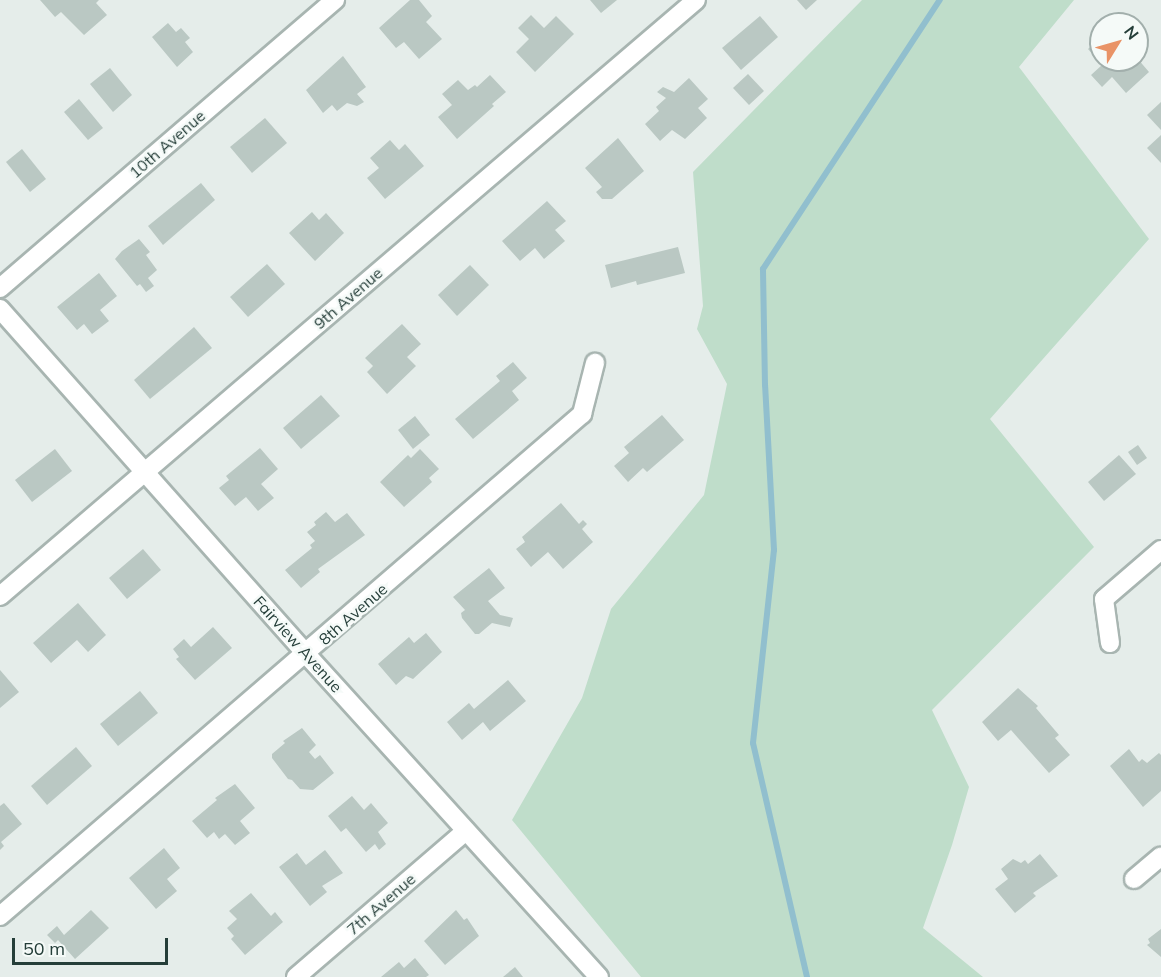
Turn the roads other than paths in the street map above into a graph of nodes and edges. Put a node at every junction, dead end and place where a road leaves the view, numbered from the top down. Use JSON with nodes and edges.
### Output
{"nodes":[{"id":1,"x":335,"y":0,"type":"edge"},
{"id":2,"x":696,"y":0,"type":"edge"},
{"id":3,"x":0,"y":288,"type":"edge"},
{"id":4,"x":0,"y":309,"type":"edge"},
{"id":5,"x":595,"y":363,"type":"dead end"},
{"id":6,"x":145,"y":472,"type":"junction"},
{"id":7,"x":1161,"y":550,"type":"edge"},
{"id":8,"x":0,"y":596,"type":"edge"},
{"id":9,"x":1110,"y":643,"type":"dead end"},
{"id":10,"x":306,"y":654,"type":"junction"},
{"id":11,"x":466,"y":831,"type":"junction"},
{"id":12,"x":1161,"y":856,"type":"edge"},
{"id":13,"x":1134,"y":879,"type":"dead end"},
{"id":14,"x":0,"y":916,"type":"edge"},
{"id":15,"x":296,"y":977,"type":"edge"},
{"id":16,"x":599,"y":977,"type":"edge"}],
"edges":[{"from":1,"to":3,"type":"street","name":"10th Avenue"},
{"from":2,"to":6,"type":"street","name":"9th Avenue"},
{"from":4,"to":6,"type":"street","name":"Fairview Avenue"},
{"from":5,"to":10,"type":"street","name":"8th Avenue"},
{"from":6,"to":8,"type":"street","name":"9th Avenue"},
{"from":6,"to":10,"type":"street","name":"Fairview Avenue"},
{"from":7,"to":9,"type":"street"},
{"from":10,"to":11,"type":"street","name":"Fairview Avenue"},
{"from":10,"to":14,"type":"street","name":"8th Avenue"},
{"from":11,"to":15,"type":"street","name":"7th Avenue"},
{"from":11,"to":16,"type":"street","name":"Fairview Avenue"},
{"from":12,"to":13,"type":"street"}]}
